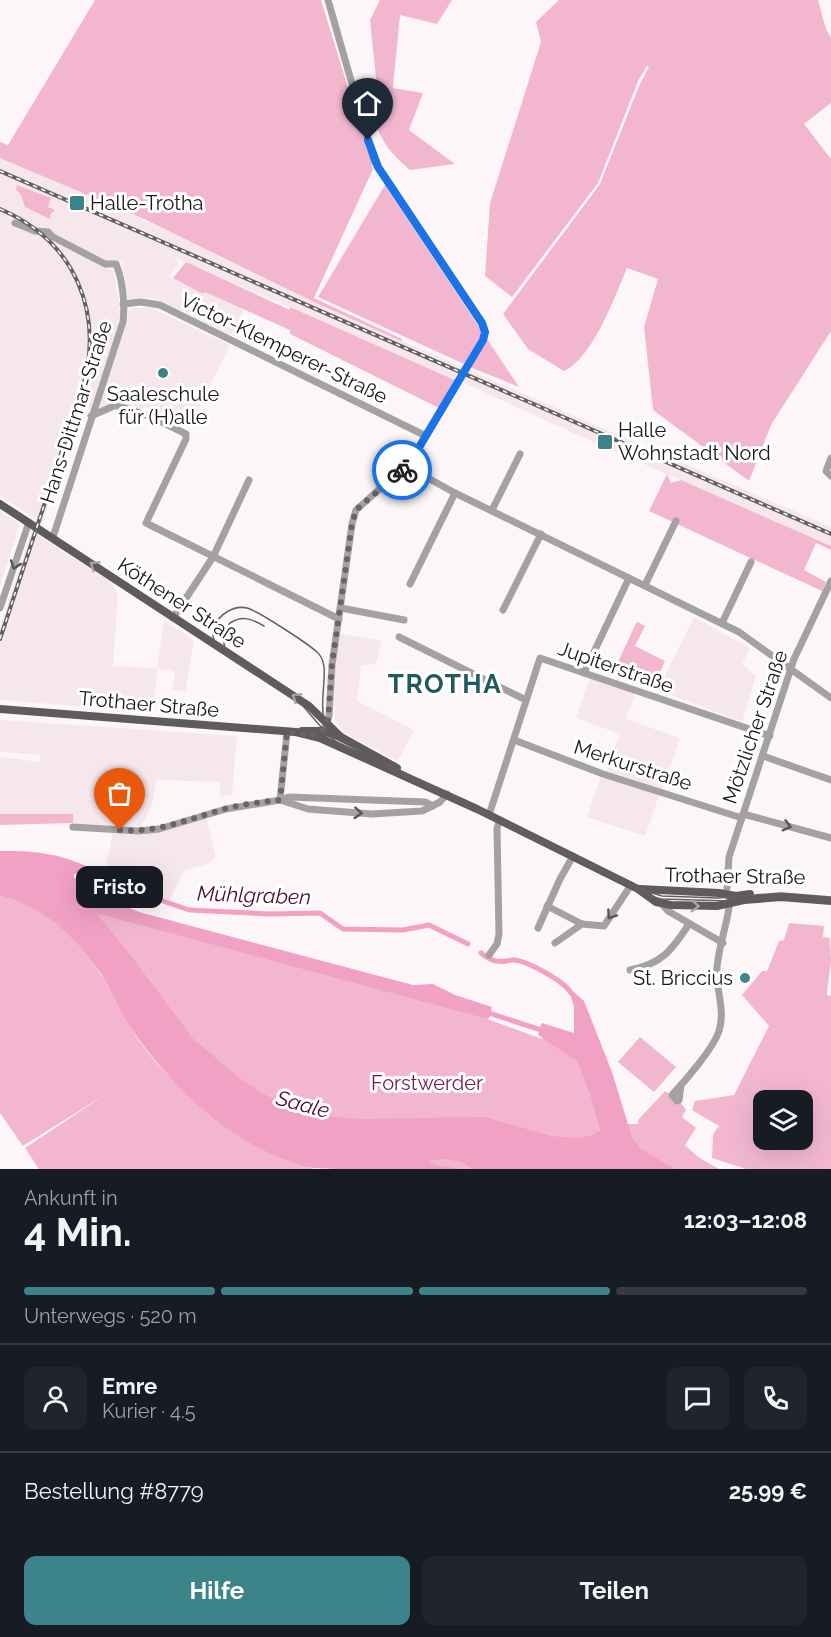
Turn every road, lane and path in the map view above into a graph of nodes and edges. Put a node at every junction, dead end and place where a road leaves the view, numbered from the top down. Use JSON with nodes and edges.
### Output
{"nodes":[{"id":1,"x":328,"y":0,"type":"edge"},
{"id":2,"x":15,"y":223,"type":"dead end"},
{"id":3,"x":123,"y":304,"type":"junction"},
{"id":4,"x":91,"y":416,"type":"junction"},
{"id":5,"x":426,"y":436,"type":"junction"},
{"id":6,"x":520,"y":454,"type":"dead end"},
{"id":7,"x":831,"y":458,"type":"edge"},
{"id":8,"x":406,"y":466,"type":"junction"},
{"id":9,"x":831,"y":476,"type":"edge"},
{"id":10,"x":249,"y":480,"type":"dead end"},
{"id":11,"x":455,"y":493,"type":"junction"},
{"id":12,"x":0,"y":504,"type":"edge"},
{"id":13,"x":492,"y":510,"type":"junction"},
{"id":14,"x":676,"y":521,"type":"dead end"},
{"id":15,"x":29,"y":522,"type":"junction"},
{"id":16,"x":541,"y":534,"type":"junction"},
{"id":17,"x":52,"y":537,"type":"junction"},
{"id":18,"x":213,"y":557,"type":"junction"},
{"id":19,"x":751,"y":562,"type":"dead end"},
{"id":20,"x":629,"y":578,"type":"junction"},
{"id":21,"x":831,"y":581,"type":"edge"},
{"id":22,"x":410,"y":584,"type":"dead end"},
{"id":23,"x":645,"y":585,"type":"junction"},
{"id":24,"x":0,"y":608,"type":"edge"},
{"id":25,"x":341,"y":608,"type":"junction"},
{"id":26,"x":503,"y":610,"type":"dead end"},
{"id":27,"x":173,"y":618,"type":"junction"},
{"id":28,"x":339,"y":619,"type":"junction"},
{"id":29,"x":404,"y":620,"type":"dead end"},
{"id":30,"x":722,"y":623,"type":"junction"},
{"id":31,"x":399,"y":637,"type":"dead end"},
{"id":32,"x":791,"y":669,"type":"junction"},
{"id":33,"x":584,"y":673,"type":"junction"},
{"id":34,"x":330,"y":698,"type":"junction"},
{"id":35,"x":831,"y":698,"type":"edge"},
{"id":36,"x":526,"y":700,"type":"junction"},
{"id":37,"x":0,"y":709,"type":"edge"},
{"id":38,"x":315,"y":712,"type":"junction"},
{"id":39,"x":324,"y":727,"type":"junction"},
{"id":40,"x":292,"y":732,"type":"junction"},
{"id":41,"x":310,"y":736,"type":"junction"},
{"id":42,"x":770,"y":736,"type":"junction"},
{"id":43,"x":341,"y":737,"type":"joint"},
{"id":44,"x":514,"y":740,"type":"junction"},
{"id":45,"x":764,"y":756,"type":"junction"},
{"id":46,"x":401,"y":773,"type":"junction"},
{"id":47,"x":831,"y":780,"type":"edge"},
{"id":48,"x":447,"y":794,"type":"junction"},
{"id":49,"x":339,"y":798,"type":"junction"},
{"id":50,"x":280,"y":800,"type":"junction"},
{"id":51,"x":296,"y":801,"type":"junction"},
{"id":52,"x":383,"y":801,"type":"junction"},
{"id":53,"x":433,"y":806,"type":"junction"},
{"id":54,"x":337,"y":812,"type":"junction"},
{"id":55,"x":383,"y":813,"type":"junction"},
{"id":56,"x":489,"y":815,"type":"junction"},
{"id":57,"x":743,"y":816,"type":"junction"},
{"id":58,"x":500,"y":820,"type":"junction"},
{"id":59,"x":73,"y":827,"type":"dead end"},
{"id":60,"x":831,"y":838,"type":"edge"},
{"id":61,"x":573,"y":856,"type":"junction"},
{"id":62,"x":634,"y":887,"type":"junction"},
{"id":63,"x":728,"y":891,"type":"junction"},
{"id":64,"x":831,"y":896,"type":"edge"},
{"id":65,"x":831,"y":901,"type":"edge"},
{"id":66,"x":661,"y":903,"type":"junction"},
{"id":67,"x":729,"y":904,"type":"junction"},
{"id":68,"x":548,"y":906,"type":"junction"},
{"id":69,"x":582,"y":924,"type":"junction"},
{"id":70,"x":689,"y":924,"type":"junction"},
{"id":71,"x":538,"y":928,"type":"dead end"},
{"id":72,"x":555,"y":943,"type":"dead end"},
{"id":73,"x":723,"y":943,"type":"junction"},
{"id":74,"x":489,"y":955,"type":"dead end"},
{"id":75,"x":630,"y":969,"type":"dead end"},
{"id":76,"x":681,"y":1085,"type":"dead end"}],
"edges":[{"from":1,"to":5,"type":"street"},
{"from":2,"to":3,"type":"street","name":"Hans-Dittmar-Straße"},
{"from":3,"to":4,"type":"street","name":"Hans-Dittmar-Straße"},
{"from":3,"to":5,"type":"street","name":"Victor-Klemperer-Straße"},
{"from":4,"to":17,"type":"street","name":"Hans-Dittmar-Straße"},
{"from":4,"to":18,"type":"street"},
{"from":5,"to":8,"type":"street"},
{"from":6,"to":13,"type":"street"},
{"from":7,"to":9,"type":"street"},
{"from":8,"to":11,"type":"street"},
{"from":8,"to":25,"type":"street"},
{"from":10,"to":18,"type":"street"},
{"from":11,"to":13,"type":"street"},
{"from":11,"to":22,"type":"street"},
{"from":12,"to":15,"type":"main road","name":"Köthener Straße"},
{"from":13,"to":16,"type":"street"},
{"from":14,"to":23,"type":"street"},
{"from":15,"to":17,"type":"main road","name":"Köthener Straße"},
{"from":15,"to":24,"type":"street","one_way":true},
{"from":16,"to":20,"type":"street"},
{"from":16,"to":26,"type":"street"},
{"from":27,"to":17,"type":"main road","name":"Köthener Straße","one_way":true},
{"from":18,"to":27,"type":"street"},
{"from":18,"to":28,"type":"street"},
{"from":19,"to":30,"type":"street"},
{"from":20,"to":23,"type":"street"},
{"from":20,"to":33,"type":"street"},
{"from":21,"to":32,"type":"street","name":"Mötzlicher Straße"},
{"from":23,"to":30,"type":"street"},
{"from":25,"to":28,"type":"street"},
{"from":25,"to":29,"type":"street"},
{"from":38,"to":27,"type":"main road","name":"Köthener Straße","one_way":true},
{"from":28,"to":34,"type":"street"},
{"from":30,"to":32,"type":"street"},
{"from":31,"to":36,"type":"street"},
{"from":32,"to":35,"type":"street"},
{"from":32,"to":42,"type":"street","name":"Mötzlicher Straße"},
{"from":33,"to":36,"type":"street","name":"Jupiterstraße"},
{"from":33,"to":42,"type":"street","name":"Jupiterstraße"},
{"from":34,"to":38,"type":"street"},
{"from":34,"to":39,"type":"street"},
{"from":36,"to":44,"type":"street","name":"Jupiterstraße"},
{"from":37,"to":40,"type":"main road","name":"Trothaer Straße"},
{"from":38,"to":39,"type":"main road","name":"Köthener Straße"},
{"from":39,"to":40,"type":"main road","name":"Trothaer Straße"},
{"from":39,"to":41,"type":"street"},
{"from":39,"to":43,"type":"main road","name":"Köthener Straße"},
{"from":40,"to":41,"type":"main road","name":"Trothaer Straße"},
{"from":40,"to":50,"type":"street"},
{"from":41,"to":46,"type":"main road","name":"Trothaer Straße"},
{"from":42,"to":45,"type":"street","name":"Mötzlicher Straße"},
{"from":43,"to":46,"type":"main road","name":"Trothaer Straße"},
{"from":44,"to":56,"type":"street","name":"Jupiterstraße"},
{"from":44,"to":57,"type":"street","name":"Merkurstraße"},
{"from":45,"to":47,"type":"street"},
{"from":45,"to":57,"type":"street","name":"Mötzlicher Straße"},
{"from":46,"to":48,"type":"main road","name":"Trothaer Straße"},
{"from":48,"to":53,"type":"street"},
{"from":48,"to":56,"type":"main road","name":"Trothaer Straße"},
{"from":49,"to":51,"type":"street"},
{"from":49,"to":52,"type":"street"},
{"from":49,"to":54,"type":"street"},
{"from":50,"to":51,"type":"street"},
{"from":50,"to":59,"type":"street"},
{"from":51,"to":54,"type":"street"},
{"from":52,"to":53,"type":"street"},
{"from":52,"to":55,"type":"street"},
{"from":53,"to":55,"type":"street"},
{"from":54,"to":55,"type":"street","one_way":true},
{"from":56,"to":58,"type":"main road","name":"Trothaer Straße"},
{"from":57,"to":60,"type":"street","name":"Merkurstraße","one_way":true},
{"from":57,"to":63,"type":"street","name":"Mötzlicher Straße"},
{"from":58,"to":61,"type":"main road","name":"Trothaer Straße"},
{"from":58,"to":74,"type":"street"},
{"from":61,"to":62,"type":"main road","name":"Trothaer Straße"},
{"from":61,"to":68,"type":"street"},
{"from":62,"to":63,"type":"main road","name":"Trothaer Straße"},
{"from":62,"to":66,"type":"main road","name":"Trothaer Straße"},
{"from":62,"to":69,"type":"street","one_way":true},
{"from":63,"to":64,"type":"main road","name":"Trothaer Straße"},
{"from":63,"to":67,"type":"street","name":"Mötzlicher Straße"},
{"from":65,"to":67,"type":"main road","name":"Trothaer Straße"},
{"from":66,"to":67,"type":"main road","name":"Trothaer Straße","one_way":true},
{"from":66,"to":70,"type":"street","name":"Trothaer Straße"},
{"from":67,"to":73,"type":"street","name":"Mötzlicher Straße"},
{"from":68,"to":69,"type":"street"},
{"from":68,"to":71,"type":"street"},
{"from":69,"to":72,"type":"street"},
{"from":70,"to":73,"type":"street","name":"Trothaer Straße"},
{"from":70,"to":75,"type":"street"},
{"from":73,"to":76,"type":"street","name":"Mötzlicher Straße"}]}
